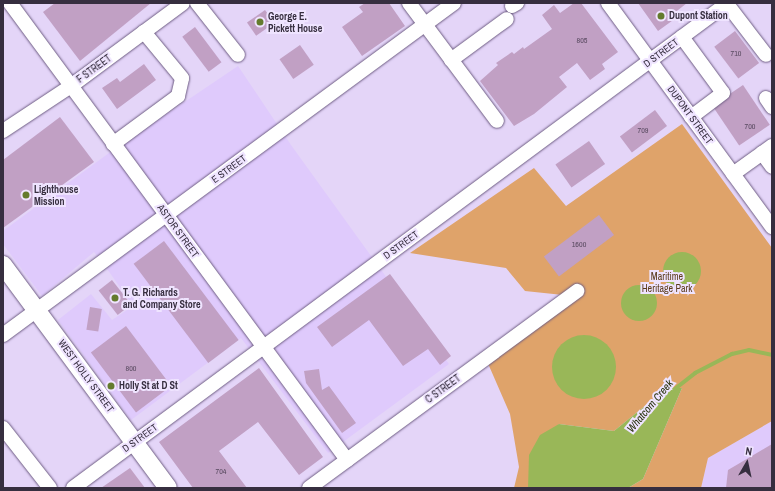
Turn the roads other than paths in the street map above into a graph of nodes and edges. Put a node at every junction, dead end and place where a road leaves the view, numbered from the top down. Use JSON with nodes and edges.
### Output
{"nodes":[{"id":1,"x":10,"y":3,"type":"edge"},
{"id":2,"x":183,"y":3,"type":"edge"},
{"id":3,"x":197,"y":3,"type":"edge"},
{"id":4,"x":409,"y":3,"type":"edge"},
{"id":5,"x":454,"y":3,"type":"edge"},
{"id":6,"x":608,"y":3,"type":"edge"},
{"id":7,"x":728,"y":3,"type":"edge"},
{"id":8,"x":512,"y":9,"type":"edge"},
{"id":9,"x":425,"y":24,"type":"junction"},
{"id":10,"x":144,"y":32,"type":"junction"},
{"id":11,"x":682,"y":37,"type":"junction"},
{"id":12,"x":238,"y":55,"type":"dead end"},
{"id":13,"x":766,"y":55,"type":"dead end"},
{"id":14,"x":452,"y":60,"type":"junction"},
{"id":15,"x":650,"y":61,"type":"junction"},
{"id":16,"x":71,"y":86,"type":"junction"},
{"id":17,"x":691,"y":117,"type":"junction"},
{"id":18,"x":497,"y":121,"type":"dead end"},
{"id":19,"x":3,"y":131,"type":"edge"},
{"id":20,"x":113,"y":144,"type":"junction"},
{"id":21,"x":767,"y":150,"type":"edge"},
{"id":22,"x":772,"y":167,"type":"edge"},
{"id":23,"x":733,"y":174,"type":"junction"},
{"id":24,"x":166,"y":215,"type":"junction"},
{"id":25,"x":772,"y":227,"type":"edge"},
{"id":26,"x":3,"y":265,"type":"edge"},
{"id":27,"x":576,"y":291,"type":"dead end"},
{"id":28,"x":36,"y":310,"type":"junction"},
{"id":29,"x":3,"y":335,"type":"edge"},
{"id":30,"x":263,"y":347,"type":"junction"},
{"id":31,"x":3,"y":428,"type":"edge"},
{"id":32,"x":134,"y":442,"type":"junction"},
{"id":33,"x":347,"y":460,"type":"junction"},
{"id":34,"x":50,"y":488,"type":"edge"},
{"id":35,"x":73,"y":488,"type":"edge"},
{"id":36,"x":168,"y":488,"type":"edge"},
{"id":37,"x":309,"y":488,"type":"edge"}],
"edges":[{"from":1,"to":16,"type":"street","name":"ASTOR STREET"},
{"from":2,"to":10,"type":"street","name":"F STREET"},
{"from":3,"to":12,"type":"street"},
{"from":4,"to":9,"type":"street"},
{"from":5,"to":9,"type":"street","name":"E STREET"},
{"from":6,"to":15,"type":"street","name":"DUPONT STREET"},
{"from":7,"to":11,"type":"street","name":"D STREET"},
{"from":7,"to":13,"type":"street"},
{"from":8,"to":14,"type":"street"},
{"from":9,"to":14,"type":"street"},
{"from":9,"to":24,"type":"street","name":"E STREET"},
{"from":10,"to":16,"type":"street","name":"F STREET"},
{"from":10,"to":20,"type":"street"},
{"from":11,"to":15,"type":"street","name":"D STREET"},
{"from":11,"to":17,"type":"street"},
{"from":14,"to":18,"type":"street"},
{"from":15,"to":17,"type":"street","name":"DUPONT STREET"},
{"from":15,"to":30,"type":"street","name":"D STREET"},
{"from":16,"to":19,"type":"street","name":"F STREET"},
{"from":16,"to":20,"type":"street","name":"ASTOR STREET"},
{"from":17,"to":23,"type":"street","name":"DUPONT STREET"},
{"from":20,"to":24,"type":"street","name":"ASTOR STREET"},
{"from":21,"to":22,"type":"street"},
{"from":21,"to":23,"type":"street"},
{"from":23,"to":25,"type":"street","name":"DUPONT STREET"},
{"from":24,"to":28,"type":"street","name":"E STREET"},
{"from":24,"to":30,"type":"street","name":"ASTOR STREET"},
{"from":26,"to":28,"type":"main road","name":"WEST HOLLY STREET"},
{"from":27,"to":33,"type":"street","name":"C STREET"},
{"from":28,"to":29,"type":"street","name":"E STREET"},
{"from":28,"to":32,"type":"main road","name":"WEST HOLLY STREET"},
{"from":30,"to":32,"type":"street","name":"D STREET"},
{"from":30,"to":33,"type":"street","name":"ASTOR STREET"},
{"from":31,"to":34,"type":"street"},
{"from":32,"to":35,"type":"street","name":"D STREET"},
{"from":32,"to":36,"type":"main road","name":"WEST HOLLY STREET"},
{"from":33,"to":37,"type":"street","name":"C STREET"}]}
